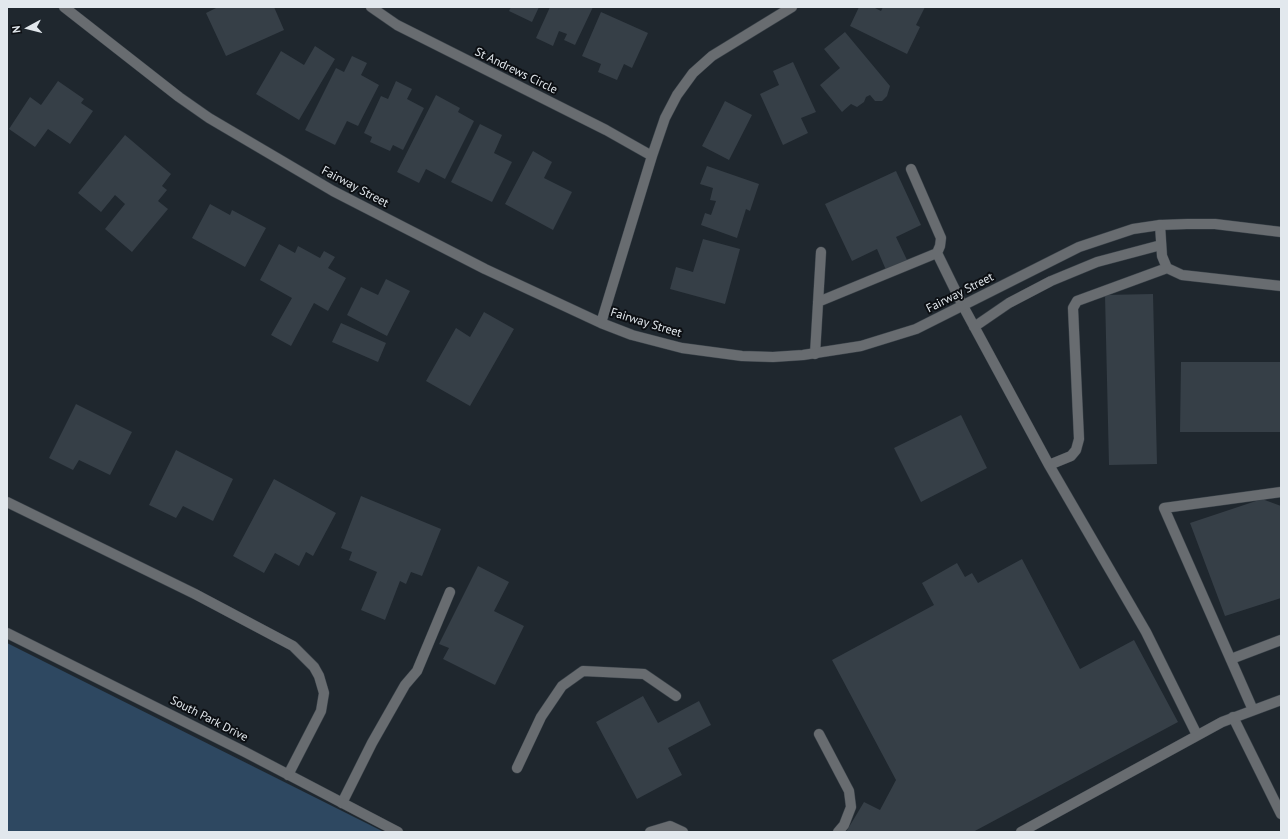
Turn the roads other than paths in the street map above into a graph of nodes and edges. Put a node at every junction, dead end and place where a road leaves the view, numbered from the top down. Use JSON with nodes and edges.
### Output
{"nodes":[{"id":1,"x":64,"y":7,"type":"edge"},
{"id":2,"x":371,"y":7,"type":"edge"},
{"id":3,"x":792,"y":7,"type":"edge"},
{"id":4,"x":652,"y":156,"type":"junction"},
{"id":5,"x":911,"y":169,"type":"dead end"},
{"id":6,"x":1160,"y":225,"type":"junction"},
{"id":7,"x":1281,"y":232,"type":"edge"},
{"id":8,"x":1161,"y":245,"type":"junction"},
{"id":9,"x":822,"y":252,"type":"dead end"},
{"id":10,"x":937,"y":253,"type":"junction"},
{"id":11,"x":1167,"y":268,"type":"junction"},
{"id":12,"x":1281,"y":286,"type":"edge"},
{"id":13,"x":818,"y":302,"type":"junction"},
{"id":14,"x":963,"y":306,"type":"junction"},
{"id":15,"x":601,"y":323,"type":"junction"},
{"id":16,"x":974,"y":327,"type":"junction"},
{"id":17,"x":815,"y":354,"type":"junction"},
{"id":18,"x":1049,"y":465,"type":"junction"},
{"id":19,"x":1281,"y":492,"type":"edge"},
{"id":20,"x":7,"y":502,"type":"edge"},
{"id":21,"x":450,"y":592,"type":"dead end"},
{"id":22,"x":7,"y":633,"type":"edge"},
{"id":23,"x":1281,"y":640,"type":"edge"},
{"id":24,"x":1231,"y":659,"type":"junction"},
{"id":25,"x":676,"y":696,"type":"dead end"},
{"id":26,"x":1281,"y":700,"type":"edge"},
{"id":27,"x":1253,"y":710,"type":"junction"},
{"id":28,"x":1233,"y":717,"type":"junction"},
{"id":29,"x":820,"y":734,"type":"dead end"},
{"id":30,"x":1198,"y":735,"type":"junction"},
{"id":31,"x":517,"y":768,"type":"dead end"},
{"id":32,"x":288,"y":775,"type":"junction"},
{"id":33,"x":342,"y":803,"type":"junction"},
{"id":34,"x":1281,"y":814,"type":"edge"},
{"id":35,"x":398,"y":832,"type":"edge"},
{"id":36,"x":650,"y":832,"type":"edge"},
{"id":37,"x":683,"y":832,"type":"edge"},
{"id":38,"x":838,"y":832,"type":"edge"},
{"id":39,"x":1021,"y":832,"type":"edge"}],
"edges":[{"from":1,"to":15,"type":"street","name":"Fairway Street"},
{"from":2,"to":4,"type":"street","name":"St Andrews Circle"},
{"from":3,"to":4,"type":"street"},
{"from":4,"to":15,"type":"street"},
{"from":5,"to":10,"type":"street"},
{"from":6,"to":7,"type":"street","name":"Fairway Street"},
{"from":6,"to":8,"type":"street"},
{"from":6,"to":14,"type":"street","name":"Fairway Street"},
{"from":8,"to":11,"type":"street"},
{"from":8,"to":16,"type":"street"},
{"from":9,"to":13,"type":"street"},
{"from":10,"to":13,"type":"street"},
{"from":10,"to":14,"type":"street"},
{"from":11,"to":12,"type":"street"},
{"from":11,"to":18,"type":"street"},
{"from":13,"to":17,"type":"street"},
{"from":14,"to":16,"type":"street"},
{"from":14,"to":17,"type":"street","name":"Fairway Street"},
{"from":15,"to":17,"type":"street","name":"Fairway Street"},
{"from":16,"to":18,"type":"street"},
{"from":18,"to":30,"type":"street"},
{"from":19,"to":24,"type":"street"},
{"from":20,"to":32,"type":"street"},
{"from":21,"to":33,"type":"street"},
{"from":22,"to":32,"type":"street","name":"South Park Drive"},
{"from":23,"to":24,"type":"street"},
{"from":24,"to":27,"type":"street"},
{"from":25,"to":31,"type":"street"},
{"from":26,"to":27,"type":"street"},
{"from":27,"to":28,"type":"street"},
{"from":28,"to":30,"type":"street"},
{"from":28,"to":34,"type":"street"},
{"from":29,"to":38,"type":"street"},
{"from":30,"to":39,"type":"street"},
{"from":32,"to":33,"type":"street","name":"South Park Drive"},
{"from":33,"to":35,"type":"street","name":"South Park Drive"},
{"from":36,"to":37,"type":"street"}]}
